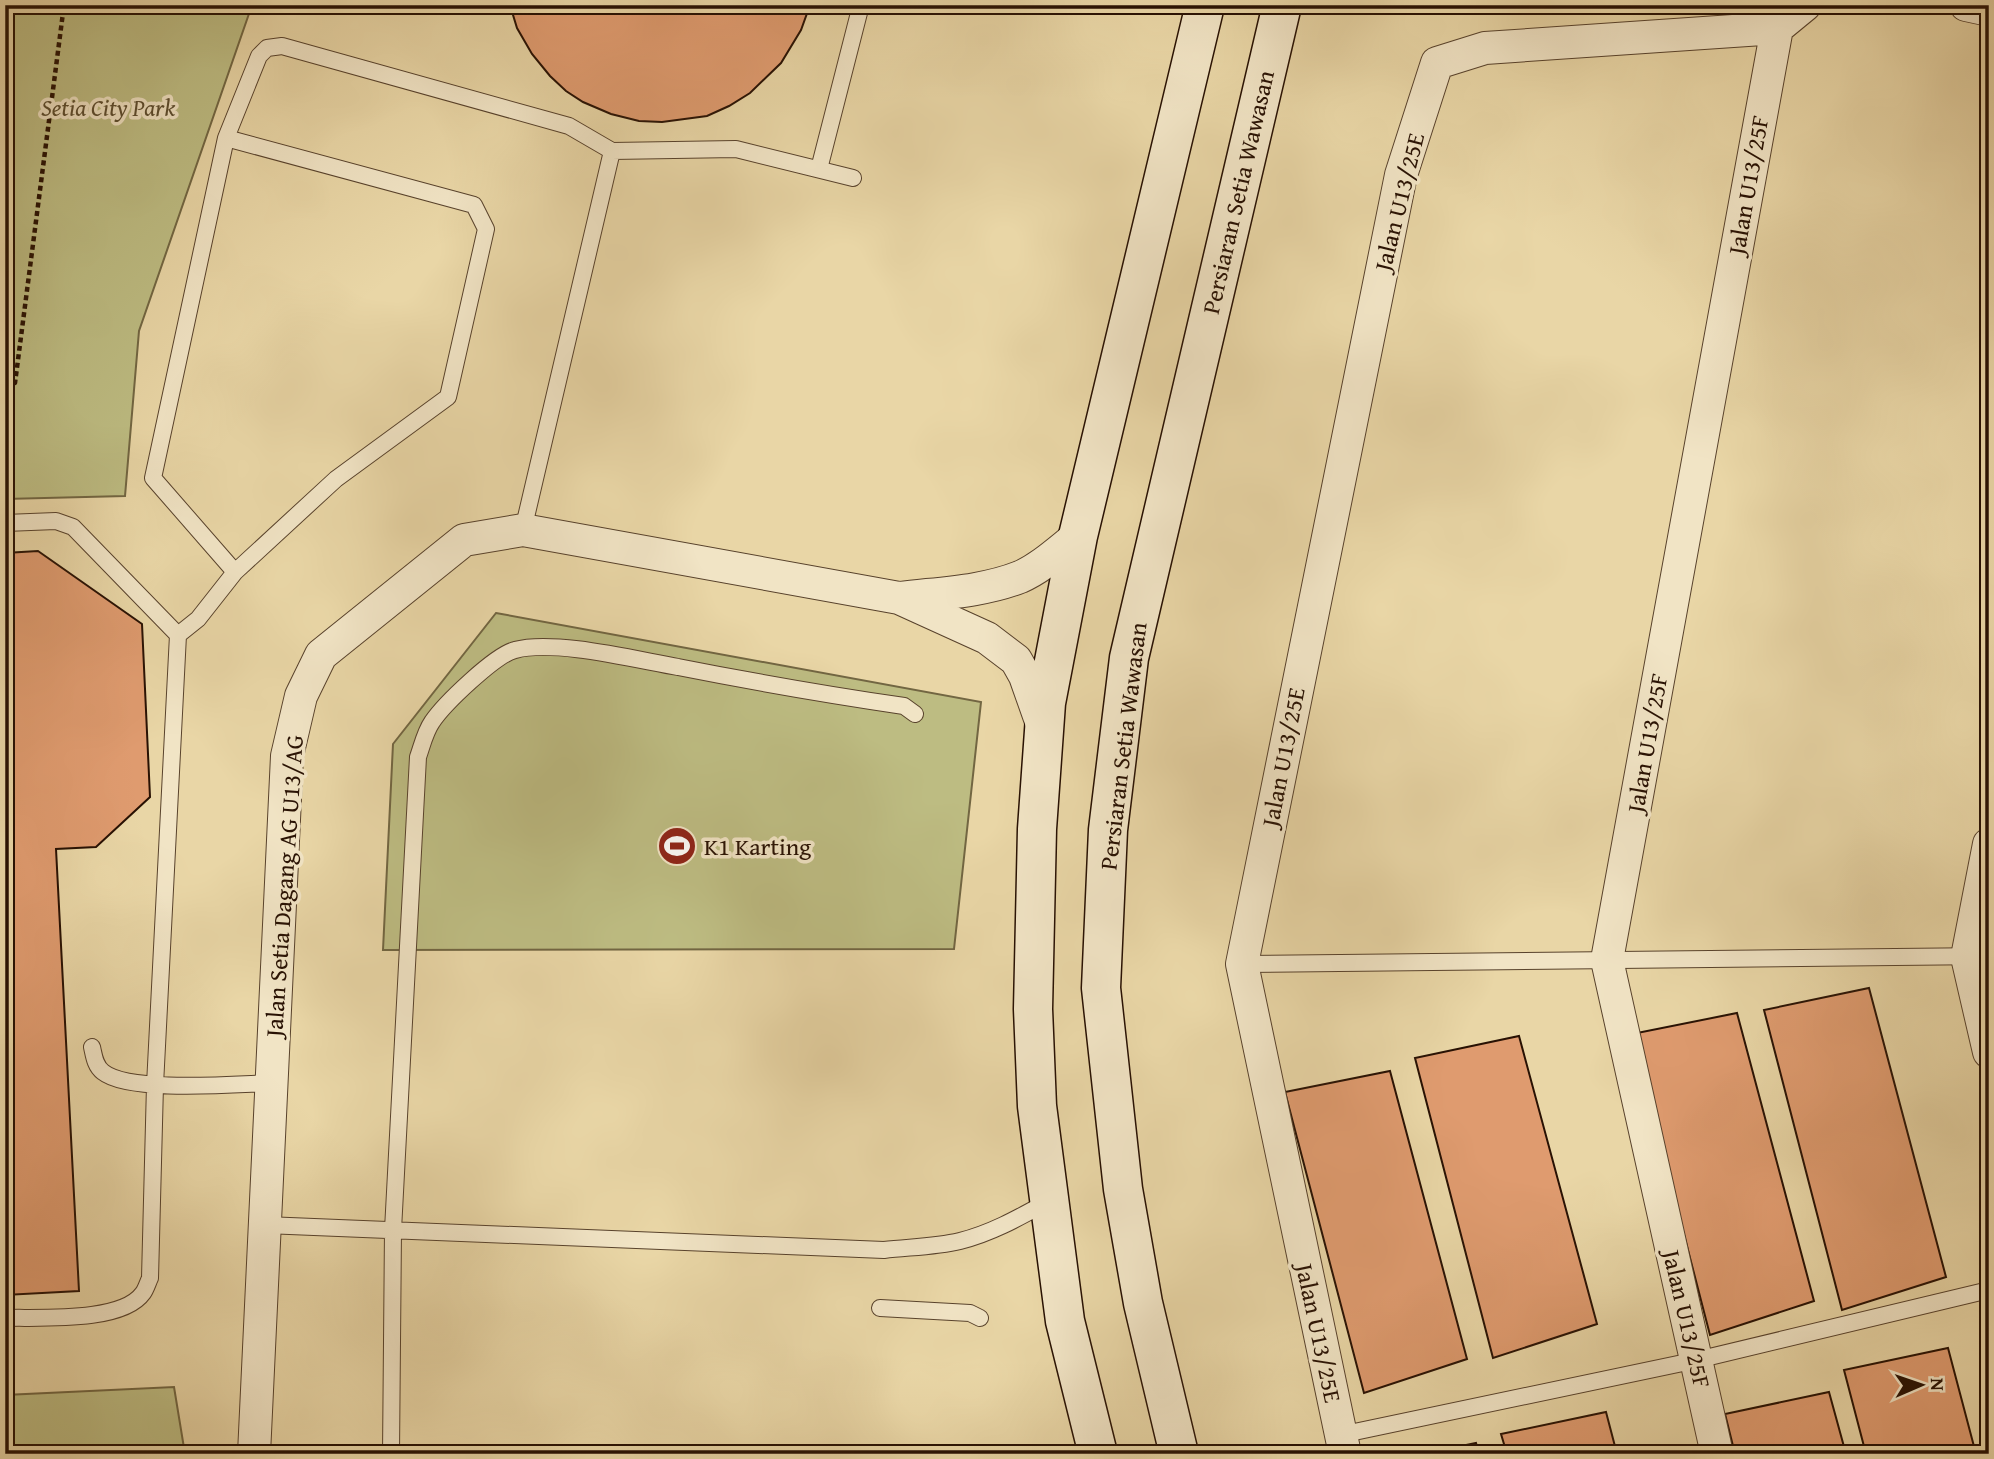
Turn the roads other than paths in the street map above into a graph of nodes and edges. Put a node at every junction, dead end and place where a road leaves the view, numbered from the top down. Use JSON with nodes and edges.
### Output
{"nodes":[{"id":1,"x":861,"y":5,"type":"edge"},
{"id":2,"x":1205,"y":5,"type":"edge"},
{"id":3,"x":1282,"y":5,"type":"edge"},
{"id":4,"x":1805,"y":5,"type":"edge"},
{"id":5,"x":1966,"y":5,"type":"edge"},
{"id":6,"x":1989,"y":10,"type":"edge"},
{"id":7,"x":1777,"y":28,"type":"junction"},
{"id":8,"x":226,"y":138,"type":"junction"},
{"id":9,"x":612,"y":150,"type":"junction"},
{"id":10,"x":819,"y":169,"type":"junction"},
{"id":11,"x":853,"y":178,"type":"dead end"},
{"id":12,"x":5,"y":523,"type":"edge"},
{"id":13,"x":523,"y":530,"type":"junction"},
{"id":14,"x":1078,"y":536,"type":"junction"},
{"id":15,"x":235,"y":572,"type":"junction"},
{"id":16,"x":899,"y":598,"type":"junction"},
{"id":17,"x":178,"y":635,"type":"junction"},
{"id":18,"x":915,"y":714,"type":"dead end"},
{"id":19,"x":1044,"y":732,"type":"junction"},
{"id":20,"x":1989,"y":844,"type":"edge"},
{"id":21,"x":1978,"y":956,"type":"edge"},
{"id":22,"x":1607,"y":960,"type":"junction"},
{"id":23,"x":1242,"y":964,"type":"junction"},
{"id":24,"x":92,"y":1047,"type":"dead end"},
{"id":25,"x":1989,"y":1052,"type":"edge"},
{"id":26,"x":272,"y":1083,"type":"junction"},
{"id":27,"x":155,"y":1085,"type":"junction"},
{"id":28,"x":1049,"y":1201,"type":"junction"},
{"id":29,"x":265,"y":1225,"type":"junction"},
{"id":30,"x":393,"y":1230,"type":"junction"},
{"id":31,"x":1989,"y":1290,"type":"edge"},
{"id":32,"x":880,"y":1308,"type":"dead end"},
{"id":33,"x":5,"y":1318,"type":"edge"},
{"id":34,"x":980,"y":1318,"type":"dead end"},
{"id":35,"x":1697,"y":1360,"type":"junction"},
{"id":36,"x":1343,"y":1444,"type":"edge"},
{"id":37,"x":254,"y":1454,"type":"edge"},
{"id":38,"x":391,"y":1454,"type":"edge"},
{"id":39,"x":1098,"y":1454,"type":"edge"},
{"id":40,"x":1179,"y":1454,"type":"edge"},
{"id":41,"x":1717,"y":1454,"type":"edge"}],
"edges":[{"from":1,"to":10,"type":"lane"},
{"from":2,"to":14,"type":"street"},
{"from":3,"to":40,"type":"street","name":"Persiaran Setia Wawasan"},
{"from":4,"to":7,"type":"street"},
{"from":5,"to":6,"type":"street"},
{"from":7,"to":22,"type":"street","name":"Jalan U13/25F"},
{"from":7,"to":23,"type":"street","name":"Jalan U13/25E"},
{"from":8,"to":9,"type":"lane"},
{"from":8,"to":15,"type":"lane"},
{"from":8,"to":15,"type":"lane"},
{"from":9,"to":10,"type":"lane"},
{"from":9,"to":13,"type":"lane"},
{"from":10,"to":11,"type":"lane"},
{"from":12,"to":17,"type":"lane"},
{"from":13,"to":16,"type":"street","name":"Jalan Setia Dagang AG U13/AG"},
{"from":13,"to":26,"type":"street","name":"Jalan Setia Dagang AG U13/AG"},
{"from":14,"to":16,"type":"street","name":"Jalan Setia Dagang AG U13/AG"},
{"from":14,"to":19,"type":"street"},
{"from":15,"to":17,"type":"lane"},
{"from":16,"to":19,"type":"street","name":"Jalan Setia Dagang AG U13/AG"},
{"from":17,"to":27,"type":"lane"},
{"from":18,"to":30,"type":"lane"},
{"from":19,"to":28,"type":"street"},
{"from":20,"to":21,"type":"street"},
{"from":21,"to":22,"type":"lane"},
{"from":21,"to":25,"type":"street"},
{"from":22,"to":23,"type":"lane"},
{"from":22,"to":35,"type":"street","name":"Jalan U13/25F"},
{"from":23,"to":36,"type":"street","name":"Jalan U13/25E"},
{"from":24,"to":27,"type":"lane"},
{"from":26,"to":27,"type":"lane"},
{"from":26,"to":29,"type":"street","name":"Jalan Setia Dagang AG U13/AG"},
{"from":27,"to":33,"type":"lane"},
{"from":28,"to":30,"type":"lane"},
{"from":28,"to":39,"type":"street"},
{"from":29,"to":30,"type":"lane"},
{"from":29,"to":37,"type":"street","name":"Jalan Setia Dagang AG U13/AG"},
{"from":30,"to":38,"type":"lane"},
{"from":31,"to":35,"type":"lane"},
{"from":32,"to":34,"type":"lane"},
{"from":35,"to":36,"type":"lane"},
{"from":35,"to":41,"type":"street","name":"Jalan U13/25F"}]}
